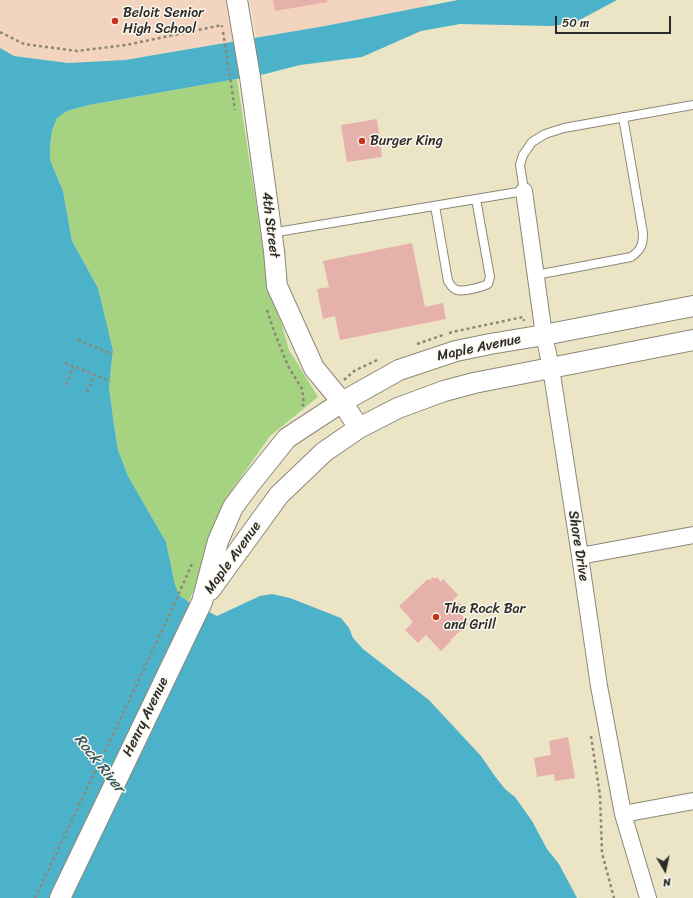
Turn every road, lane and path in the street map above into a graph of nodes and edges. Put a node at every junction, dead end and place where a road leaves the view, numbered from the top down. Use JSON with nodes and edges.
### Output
{"nodes":[{"id":1,"x":238,"y":0,"type":"edge"},
{"id":2,"x":222,"y":25,"type":"dead end"},
{"id":3,"x":0,"y":32,"type":"edge"},
{"id":4,"x":233,"y":35,"type":"junction"},
{"id":5,"x":230,"y":81,"type":"dead end"},
{"id":6,"x":693,"y":105,"type":"edge"},
{"id":7,"x":622,"y":117,"type":"junction"},
{"id":8,"x":524,"y":191,"type":"junction"},
{"id":9,"x":476,"y":199,"type":"junction"},
{"id":10,"x":435,"y":206,"type":"junction"},
{"id":11,"x":271,"y":233,"type":"junction"},
{"id":12,"x":536,"y":275,"type":"junction"},
{"id":13,"x":693,"y":306,"type":"edge"},
{"id":14,"x":536,"y":337,"type":"junction"},
{"id":15,"x":78,"y":340,"type":"dead end"},
{"id":16,"x":693,"y":340,"type":"edge"},
{"id":17,"x":413,"y":345,"type":"dead end"},
{"id":18,"x":112,"y":354,"type":"dead end"},
{"id":19,"x":381,"y":359,"type":"dead end"},
{"id":20,"x":65,"y":363,"type":"dead end"},
{"id":21,"x":73,"y":367,"type":"junction"},
{"id":22,"x":551,"y":368,"type":"junction"},
{"id":23,"x":94,"y":375,"type":"junction"},
{"id":24,"x":110,"y":381,"type":"dead end"},
{"id":25,"x":66,"y":386,"type":"dead end"},
{"id":26,"x":87,"y":392,"type":"dead end"},
{"id":27,"x":337,"y":396,"type":"junction"},
{"id":28,"x":359,"y":428,"type":"junction"},
{"id":29,"x":693,"y":535,"type":"edge"},
{"id":30,"x":580,"y":556,"type":"junction"},
{"id":31,"x":186,"y":579,"type":"dead end"},
{"id":32,"x":202,"y":602,"type":"junction"},
{"id":33,"x":591,"y":733,"type":"dead end"},
{"id":34,"x":693,"y":801,"type":"edge"},
{"id":35,"x":623,"y":814,"type":"junction"},
{"id":36,"x":35,"y":898,"type":"edge"},
{"id":37,"x":60,"y":898,"type":"edge"},
{"id":38,"x":614,"y":898,"type":"edge"},
{"id":39,"x":648,"y":898,"type":"edge"}],
"edges":[{"from":1,"to":4,"type":"street","name":"4th Street"},
{"from":2,"to":3,"type":"path"},
{"from":4,"to":5,"type":"path"},
{"from":4,"to":11,"type":"street","name":"4th Street"},
{"from":6,"to":7,"type":"lane"},
{"from":7,"to":8,"type":"lane"},
{"from":7,"to":12,"type":"lane"},
{"from":8,"to":9,"type":"lane"},
{"from":8,"to":12,"type":"street","name":"Shore Drive"},
{"from":9,"to":10,"type":"lane"},
{"from":9,"to":10,"type":"lane"},
{"from":10,"to":11,"type":"lane"},
{"from":11,"to":27,"type":"street","name":"4th Street"},
{"from":12,"to":14,"type":"street","name":"Shore Drive"},
{"from":13,"to":14,"type":"street","name":"Maple Avenue"},
{"from":14,"to":17,"type":"path"},
{"from":14,"to":22,"type":"street","name":"Shore Drive"},
{"from":14,"to":27,"type":"street","name":"Maple Avenue"},
{"from":15,"to":18,"type":"path"},
{"from":16,"to":22,"type":"street","name":"Maple Avenue"},
{"from":19,"to":27,"type":"path"},
{"from":20,"to":21,"type":"path"},
{"from":21,"to":23,"type":"path"},
{"from":21,"to":25,"type":"path"},
{"from":22,"to":28,"type":"street","name":"Maple Avenue"},
{"from":22,"to":30,"type":"street","name":"Shore Drive"},
{"from":23,"to":24,"type":"path"},
{"from":23,"to":26,"type":"path"},
{"from":27,"to":28,"type":"street","name":"4th Street"},
{"from":27,"to":32,"type":"street","name":"Maple Avenue"},
{"from":28,"to":32,"type":"street","name":"Maple Avenue"},
{"from":29,"to":30,"type":"street"},
{"from":30,"to":35,"type":"street","name":"Shore Drive"},
{"from":31,"to":36,"type":"path"},
{"from":32,"to":37,"type":"street","name":"Henry Avenue"},
{"from":33,"to":38,"type":"path"},
{"from":34,"to":35,"type":"street"},
{"from":35,"to":39,"type":"street","name":"Shore Drive"}]}
